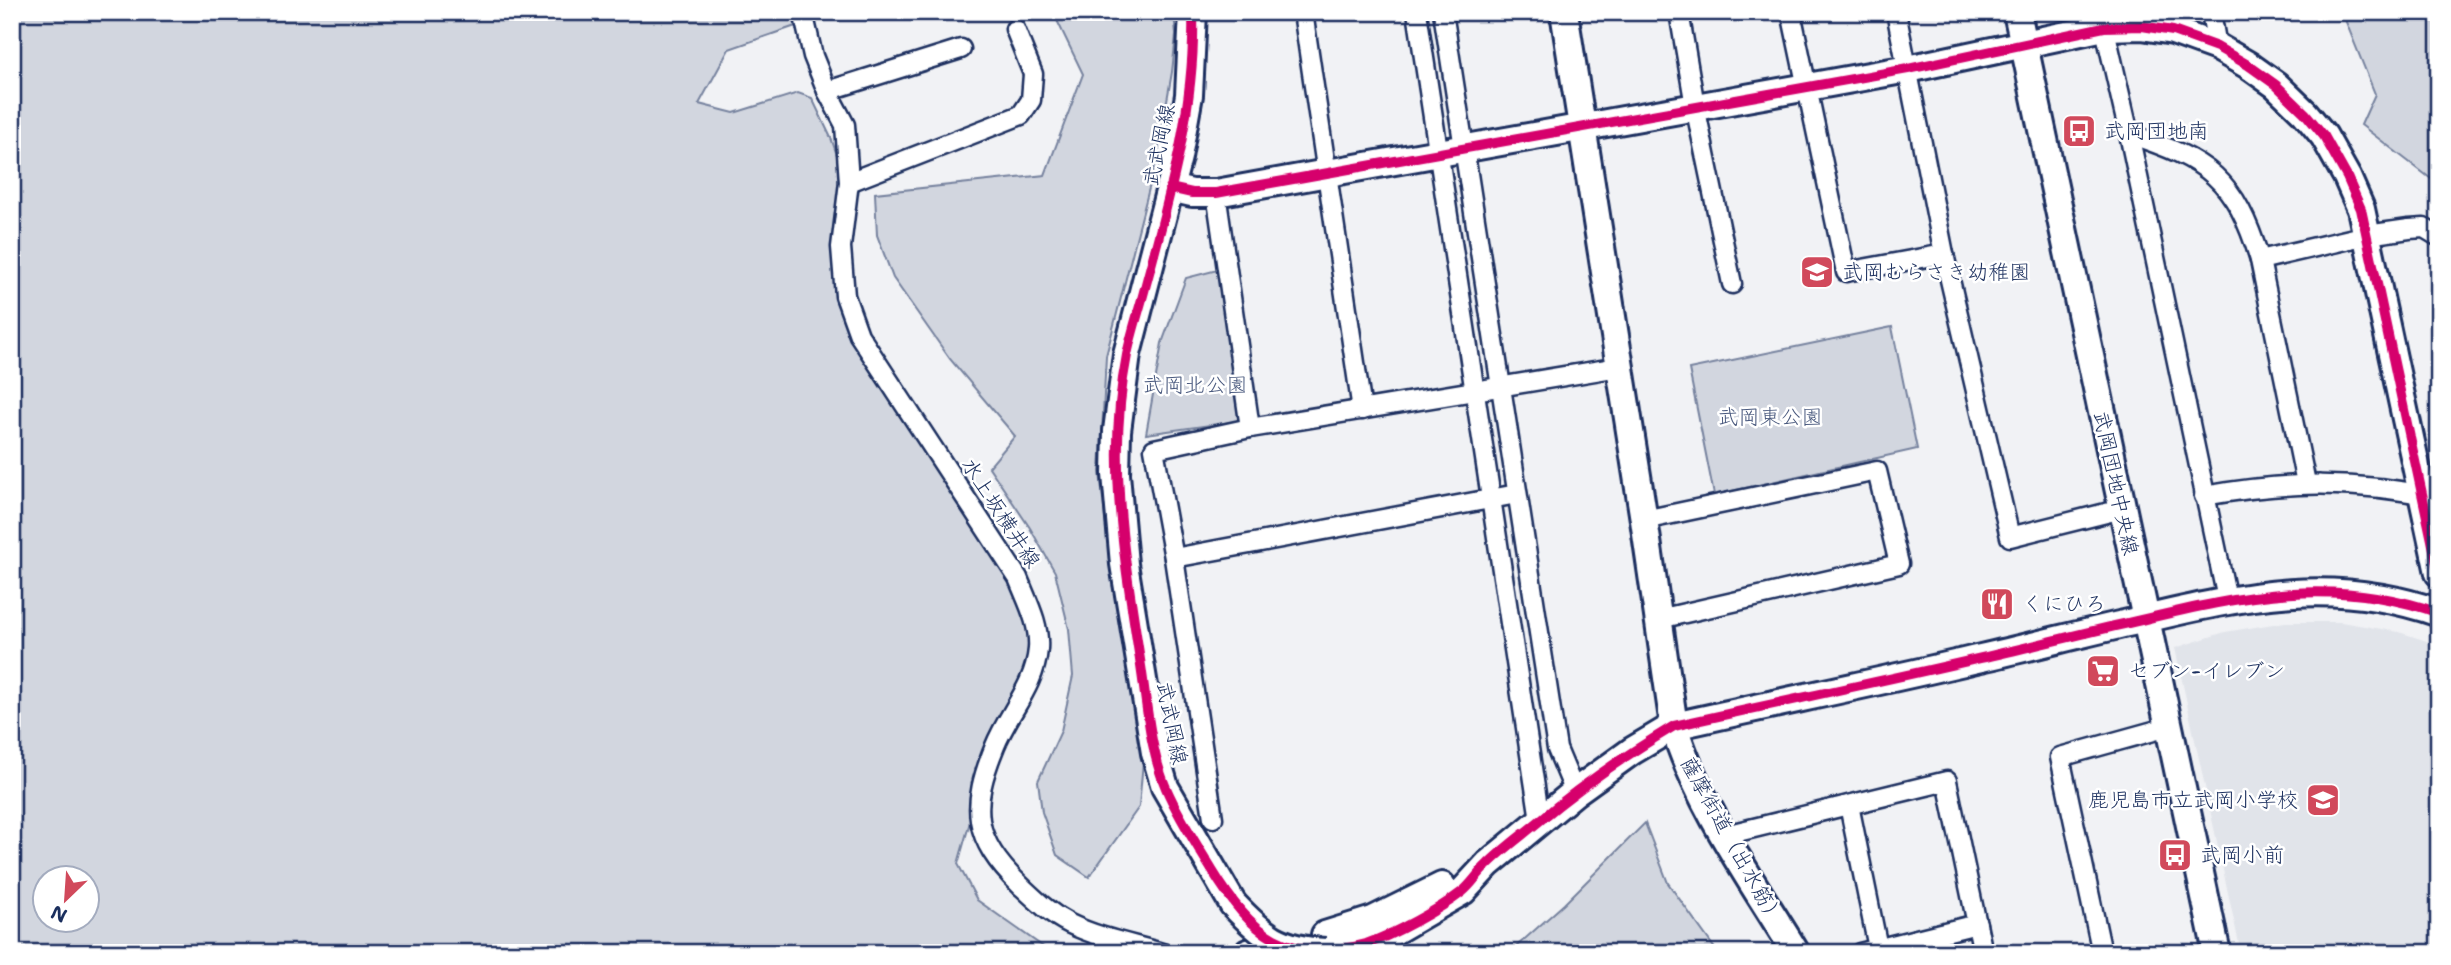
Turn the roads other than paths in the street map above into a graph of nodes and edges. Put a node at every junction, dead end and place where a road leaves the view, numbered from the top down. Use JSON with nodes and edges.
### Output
{"nodes":[{"id":1,"x":803,"y":12,"type":"edge"},
{"id":2,"x":1193,"y":12,"type":"edge"},
{"id":3,"x":1303,"y":12,"type":"edge"},
{"id":4,"x":1417,"y":12,"type":"edge"},
{"id":5,"x":1443,"y":12,"type":"edge"},
{"id":6,"x":1564,"y":12,"type":"edge"},
{"id":7,"x":1679,"y":12,"type":"edge"},
{"id":8,"x":1790,"y":12,"type":"edge"},
{"id":9,"x":1896,"y":12,"type":"edge"},
{"id":10,"x":2017,"y":12,"type":"edge"},
{"id":11,"x":2211,"y":12,"type":"edge"},
{"id":12,"x":2102,"y":20,"type":"edge"},
{"id":13,"x":1015,"y":29,"type":"dead end"},
{"id":14,"x":2024,"y":45,"type":"junction"},
{"id":15,"x":2217,"y":47,"type":"junction"},
{"id":16,"x":961,"y":49,"type":"dead end"},
{"id":17,"x":1908,"y":69,"type":"junction"},
{"id":18,"x":1807,"y":86,"type":"junction"},
{"id":19,"x":827,"y":91,"type":"junction"},
{"id":20,"x":1695,"y":106,"type":"junction"},
{"id":21,"x":1581,"y":127,"type":"junction"},
{"id":22,"x":2129,"y":134,"type":"junction"},
{"id":23,"x":1451,"y":151,"type":"junction"},
{"id":24,"x":1327,"y":173,"type":"junction"},
{"id":25,"x":849,"y":182,"type":"junction"},
{"id":26,"x":1216,"y":193,"type":"junction"},
{"id":27,"x":1168,"y":198,"type":"junction"},
{"id":28,"x":2367,"y":235,"type":"junction"},
{"id":29,"x":2439,"y":237,"type":"edge"},
{"id":30,"x":1944,"y":254,"type":"junction"},
{"id":31,"x":2260,"y":260,"type":"junction"},
{"id":32,"x":1732,"y":284,"type":"dead end"},
{"id":33,"x":1619,"y":367,"type":"junction"},
{"id":34,"x":1499,"y":387,"type":"junction"},
{"id":35,"x":1475,"y":391,"type":"junction"},
{"id":36,"x":1362,"y":410,"type":"junction"},
{"id":37,"x":1250,"y":428,"type":"junction"},
{"id":38,"x":2306,"y":483,"type":"junction"},
{"id":39,"x":1517,"y":494,"type":"junction"},
{"id":40,"x":2204,"y":496,"type":"junction"},
{"id":41,"x":2430,"y":496,"type":"edge"},
{"id":42,"x":1490,"y":499,"type":"junction"},
{"id":43,"x":2122,"y":509,"type":"junction"},
{"id":44,"x":1644,"y":520,"type":"junction"},
{"id":45,"x":1174,"y":558,"type":"junction"},
{"id":46,"x":2439,"y":573,"type":"edge"},
{"id":47,"x":2227,"y":599,"type":"junction"},
{"id":48,"x":2439,"y":613,"type":"edge"},
{"id":49,"x":2145,"y":618,"type":"junction"},
{"id":50,"x":1658,"y":619,"type":"junction"},
{"id":51,"x":1674,"y":726,"type":"junction"},
{"id":52,"x":2168,"y":727,"type":"junction"},
{"id":53,"x":1575,"y":792,"type":"junction"},
{"id":54,"x":1849,"y":805,"type":"junction"},
{"id":55,"x":1213,"y":818,"type":"dead end"},
{"id":56,"x":1541,"y":820,"type":"junction"},
{"id":57,"x":1725,"y":835,"type":"junction"},
{"id":58,"x":1977,"y":924,"type":"junction"},
{"id":59,"x":1324,"y":947,"type":"edge"},
{"id":60,"x":1878,"y":948,"type":"junction"},
{"id":61,"x":1162,"y":953,"type":"edge"},
{"id":62,"x":1796,"y":953,"type":"edge"},
{"id":63,"x":1860,"y":953,"type":"edge"},
{"id":64,"x":1983,"y":953,"type":"edge"},
{"id":65,"x":2102,"y":953,"type":"edge"},
{"id":66,"x":2217,"y":953,"type":"edge"}],
"edges":[{"from":1,"to":19,"type":"street","name":"水上坂横井線"},
{"from":2,"to":27,"type":"street","name":"武武岡線"},
{"from":3,"to":24,"type":"street"},
{"from":4,"to":23,"type":"street"},
{"from":5,"to":23,"type":"street"},
{"from":6,"to":21,"type":"street","name":"薩摩街道（出水筋）"},
{"from":7,"to":20,"type":"street"},
{"from":8,"to":18,"type":"street"},
{"from":9,"to":17,"type":"street"},
{"from":10,"to":14,"type":"street","name":"武岡団地中央線"},
{"from":11,"to":15,"type":"street"},
{"from":12,"to":14,"type":"street"},
{"from":12,"to":15,"type":"street"},
{"from":12,"to":22,"type":"street"},
{"from":13,"to":25,"type":"street"},
{"from":14,"to":17,"type":"street"},
{"from":14,"to":43,"type":"street","name":"武岡団地中央線"},
{"from":15,"to":28,"type":"street"},
{"from":16,"to":19,"type":"street"},
{"from":17,"to":18,"type":"street"},
{"from":17,"to":30,"type":"street"},
{"from":18,"to":20,"type":"street"},
{"from":18,"to":30,"type":"street"},
{"from":19,"to":25,"type":"street","name":"水上坂横井線"},
{"from":20,"to":21,"type":"street"},
{"from":20,"to":32,"type":"street"},
{"from":21,"to":23,"type":"street"},
{"from":21,"to":33,"type":"street","name":"薩摩街道（出水筋）"},
{"from":22,"to":31,"type":"street"},
{"from":22,"to":40,"type":"street"},
{"from":23,"to":24,"type":"street"},
{"from":23,"to":34,"type":"street"},
{"from":23,"to":35,"type":"street"},
{"from":24,"to":26,"type":"street"},
{"from":24,"to":36,"type":"street"},
{"from":25,"to":61,"type":"street","name":"水上坂横井線"},
{"from":26,"to":27,"type":"street"},
{"from":26,"to":37,"type":"street"},
{"from":27,"to":59,"type":"street","name":"武武岡線","bridge":true},
{"from":28,"to":29,"type":"street"},
{"from":28,"to":31,"type":"street"},
{"from":28,"to":41,"type":"street"},
{"from":30,"to":43,"type":"street"},
{"from":31,"to":38,"type":"street"},
{"from":33,"to":34,"type":"street"},
{"from":33,"to":44,"type":"street","name":"薩摩街道（出水筋）"},
{"from":34,"to":35,"type":"street"},
{"from":34,"to":39,"type":"street"},
{"from":35,"to":36,"type":"street"},
{"from":35,"to":42,"type":"street"},
{"from":36,"to":37,"type":"street"},
{"from":37,"to":45,"type":"street"},
{"from":38,"to":40,"type":"street"},
{"from":38,"to":41,"type":"street"},
{"from":39,"to":42,"type":"street"},
{"from":39,"to":53,"type":"street"},
{"from":40,"to":47,"type":"street"},
{"from":41,"to":46,"type":"street"},
{"from":42,"to":45,"type":"street"},
{"from":42,"to":56,"type":"street"},
{"from":43,"to":49,"type":"street","name":"武岡団地中央線"},
{"from":44,"to":50,"type":"street","name":"薩摩街道（出水筋）"},
{"from":44,"to":50,"type":"street"},
{"from":45,"to":55,"type":"street"},
{"from":47,"to":48,"type":"street","name":"武武岡線"},
{"from":47,"to":49,"type":"street","name":"武武岡線"},
{"from":49,"to":51,"type":"street","name":"武武岡線"},
{"from":49,"to":52,"type":"street","name":"武岡団地中央線"},
{"from":50,"to":51,"type":"street","name":"薩摩街道（出水筋）"},
{"from":51,"to":53,"type":"street","name":"武武岡線"},
{"from":51,"to":57,"type":"street","name":"薩摩街道（出水筋）"},
{"from":52,"to":65,"type":"street"},
{"from":52,"to":66,"type":"street","name":"武岡団地中央線"},
{"from":53,"to":56,"type":"street","name":"武武岡線"},
{"from":54,"to":57,"type":"street"},
{"from":54,"to":58,"type":"street"},
{"from":54,"to":60,"type":"street"},
{"from":56,"to":59,"type":"street","name":"武武岡線"},
{"from":57,"to":62,"type":"street","name":"薩摩街道（出水筋）"},
{"from":58,"to":60,"type":"street"},
{"from":58,"to":64,"type":"street"},
{"from":60,"to":63,"type":"street"}]}
